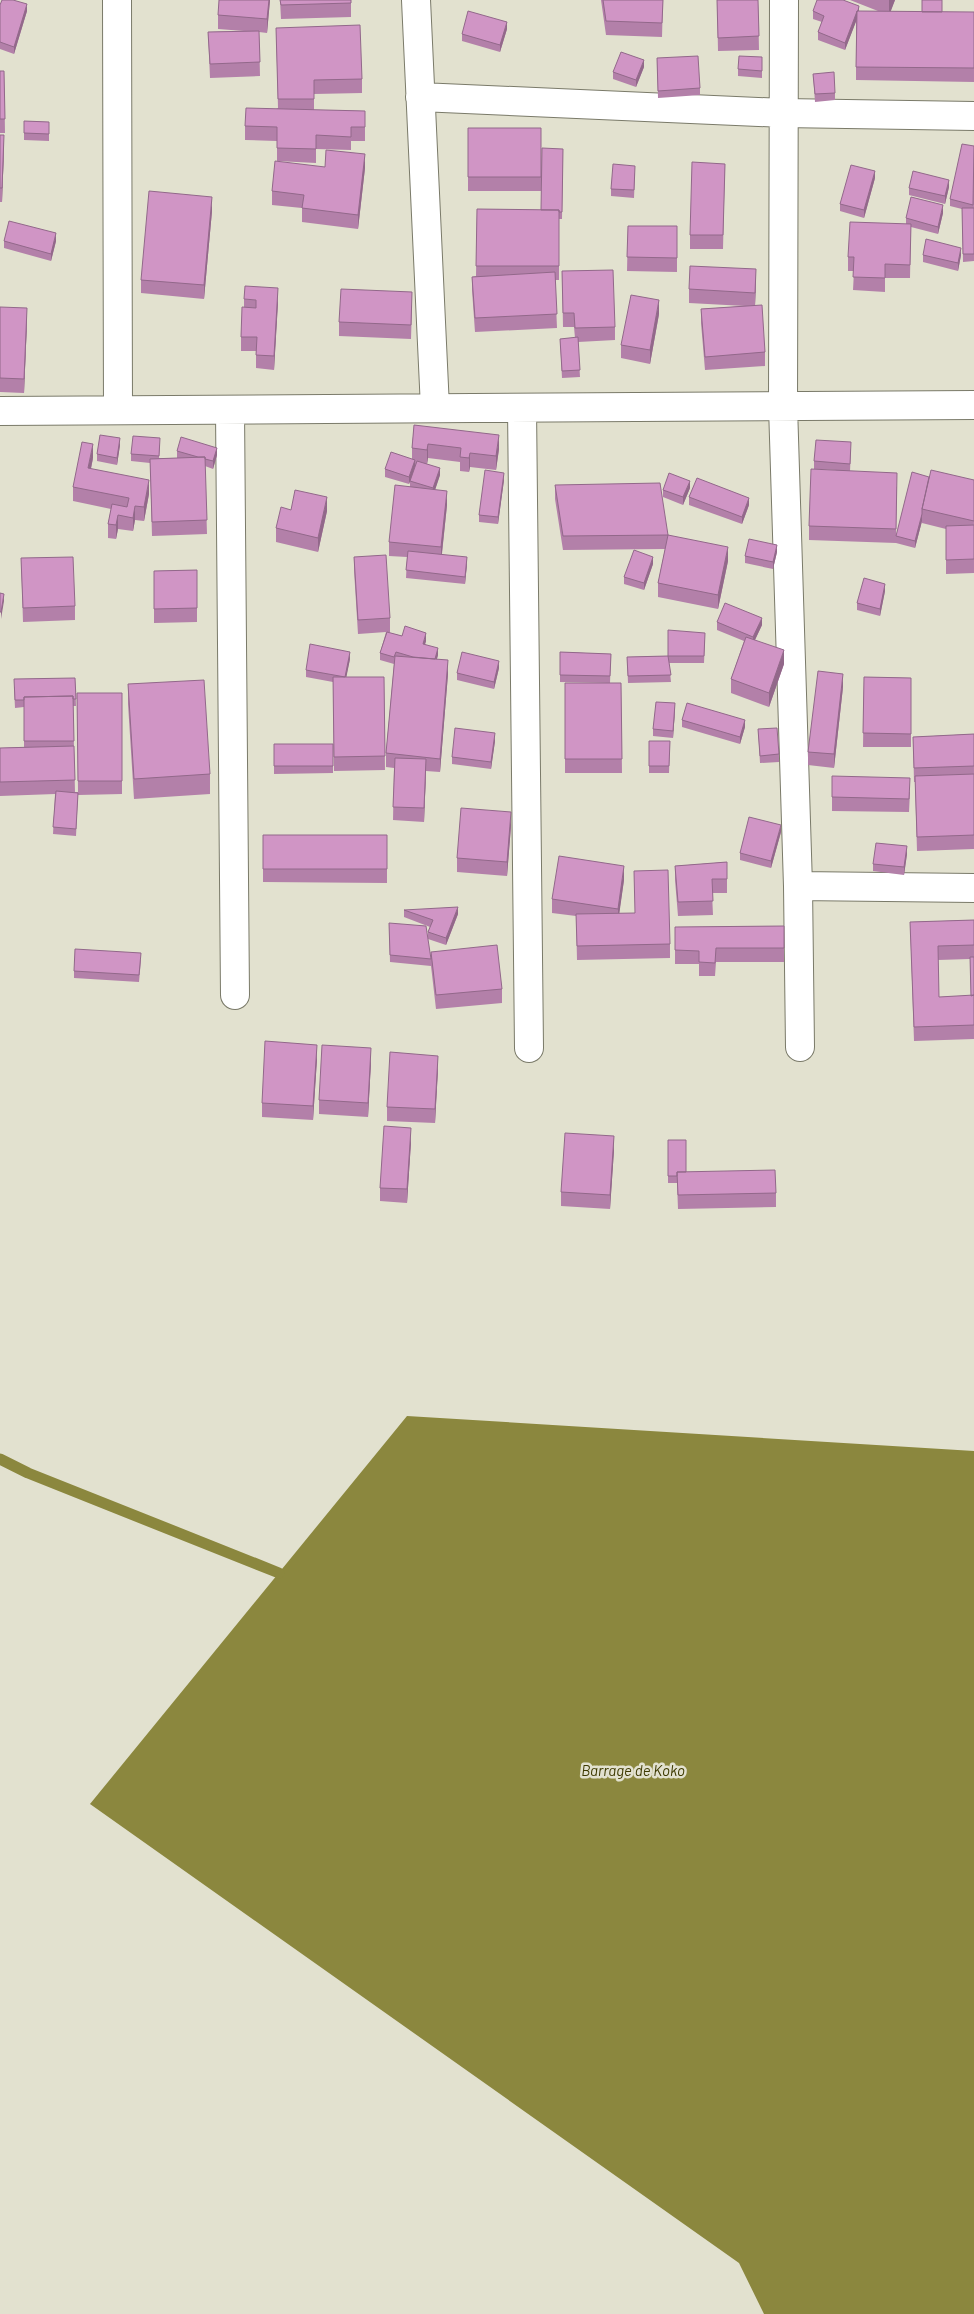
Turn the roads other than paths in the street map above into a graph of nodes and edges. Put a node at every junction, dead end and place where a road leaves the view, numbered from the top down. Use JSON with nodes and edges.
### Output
{"nodes":[{"id":1,"x":117,"y":0,"type":"edge"},
{"id":2,"x":416,"y":0,"type":"edge"},
{"id":3,"x":784,"y":0,"type":"edge"},
{"id":4,"x":420,"y":98,"type":"junction"},
{"id":5,"x":783,"y":113,"type":"junction"},
{"id":6,"x":974,"y":116,"type":"edge"},
{"id":7,"x":974,"y":405,"type":"edge"},
{"id":8,"x":783,"y":406,"type":"junction"},
{"id":9,"x":435,"y":408,"type":"junction"},
{"id":10,"x":522,"y":408,"type":"junction"},
{"id":11,"x":118,"y":410,"type":"junction"},
{"id":12,"x":230,"y":410,"type":"junction"},
{"id":13,"x":0,"y":411,"type":"edge"},
{"id":14,"x":798,"y":886,"type":"junction"},
{"id":15,"x":974,"y":888,"type":"edge"},
{"id":16,"x":235,"y":995,"type":"dead end"},
{"id":17,"x":800,"y":1046,"type":"dead end"},
{"id":18,"x":529,"y":1048,"type":"dead end"}],
"edges":[{"from":1,"to":11,"type":"street"},
{"from":2,"to":4,"type":"street"},
{"from":3,"to":5,"type":"street"},
{"from":4,"to":5,"type":"street"},
{"from":4,"to":9,"type":"street"},
{"from":5,"to":6,"type":"street"},
{"from":5,"to":8,"type":"street"},
{"from":7,"to":8,"type":"street"},
{"from":8,"to":10,"type":"street"},
{"from":8,"to":14,"type":"street"},
{"from":9,"to":10,"type":"street"},
{"from":9,"to":12,"type":"street"},
{"from":10,"to":18,"type":"street"},
{"from":11,"to":12,"type":"street"},
{"from":11,"to":13,"type":"street"},
{"from":12,"to":16,"type":"street"},
{"from":14,"to":15,"type":"street"},
{"from":14,"to":17,"type":"street"}]}
